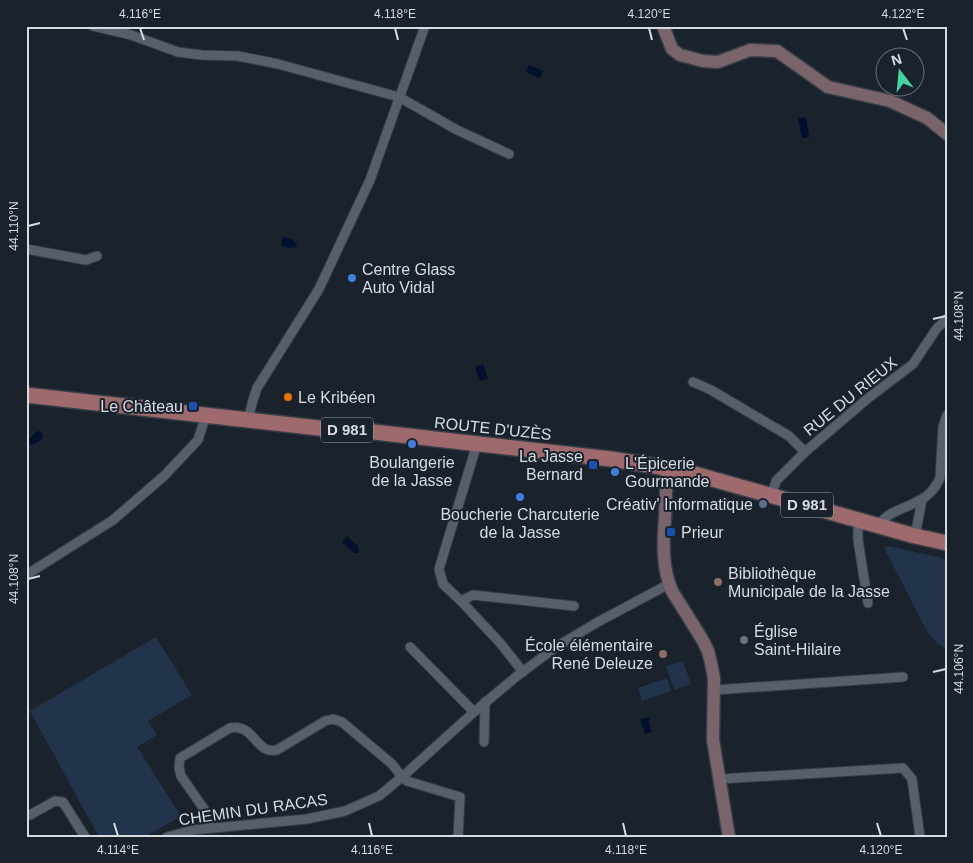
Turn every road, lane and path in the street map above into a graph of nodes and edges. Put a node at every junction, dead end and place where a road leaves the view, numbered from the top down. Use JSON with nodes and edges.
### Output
{"nodes":[{"id":1,"x":93,"y":26,"type":"edge"},
{"id":2,"x":425,"y":26,"type":"edge"},
{"id":3,"x":663,"y":26,"type":"edge"},
{"id":4,"x":400,"y":97,"type":"junction"},
{"id":5,"x":947,"y":134,"type":"edge"},
{"id":6,"x":509,"y":154,"type":"dead end"},
{"id":7,"x":26,"y":248,"type":"edge"},
{"id":8,"x":97,"y":256,"type":"dead end"},
{"id":9,"x":947,"y":319,"type":"edge"},
{"id":10,"x":693,"y":382,"type":"dead end"},
{"id":11,"x":26,"y":395,"type":"edge"},
{"id":12,"x":206,"y":415,"type":"junction"},
{"id":13,"x":947,"y":415,"type":"edge"},
{"id":14,"x":248,"y":420,"type":"junction"},
{"id":15,"x":477,"y":444,"type":"junction"},
{"id":16,"x":805,"y":452,"type":"junction"},
{"id":17,"x":667,"y":468,"type":"junction"},
{"id":18,"x":772,"y":495,"type":"junction"},
{"id":19,"x":922,"y":500,"type":"junction"},
{"id":20,"x":858,"y":520,"type":"junction"},
{"id":21,"x":877,"y":526,"type":"junction"},
{"id":22,"x":915,"y":536,"type":"junction"},
{"id":23,"x":947,"y":543,"type":"edge"},
{"id":24,"x":26,"y":575,"type":"edge"},
{"id":25,"x":669,"y":584,"type":"junction"},
{"id":26,"x":461,"y":601,"type":"junction"},
{"id":27,"x":868,"y":603,"type":"dead end"},
{"id":28,"x":574,"y":606,"type":"dead end"},
{"id":29,"x":410,"y":647,"type":"dead end"},
{"id":30,"x":524,"y":672,"type":"junction"},
{"id":31,"x":903,"y":677,"type":"dead end"},
{"id":32,"x":714,"y":690,"type":"junction"},
{"id":33,"x":486,"y":702,"type":"junction"},
{"id":34,"x":474,"y":712,"type":"junction"},
{"id":35,"x":484,"y":742,"type":"dead end"},
{"id":36,"x":402,"y":777,"type":"junction"},
{"id":37,"x":720,"y":778,"type":"junction"},
{"id":38,"x":26,"y":815,"type":"edge"},
{"id":39,"x":210,"y":828,"type":"junction"},
{"id":40,"x":85,"y":837,"type":"edge"},
{"id":41,"x":167,"y":837,"type":"edge"},
{"id":42,"x":458,"y":837,"type":"edge"},
{"id":43,"x":729,"y":837,"type":"edge"},
{"id":44,"x":920,"y":837,"type":"edge"}],
"edges":[{"from":1,"to":4,"type":"street"},
{"from":2,"to":4,"type":"street"},
{"from":3,"to":5,"type":"street"},
{"from":4,"to":6,"type":"street"},
{"from":4,"to":14,"type":"street"},
{"from":7,"to":8,"type":"street"},
{"from":9,"to":16,"type":"street","name":"RUE DU RIEUX"},
{"from":10,"to":16,"type":"street"},
{"from":11,"to":12,"type":"main road","name":"ROUTE D'UZÈS","number":"D 981"},
{"from":12,"to":14,"type":"main road","name":"ROUTE D'UZÈS","number":"D 981"},
{"from":12,"to":24,"type":"street"},
{"from":13,"to":19,"type":"street"},
{"from":14,"to":15,"type":"main road","name":"ROUTE D'UZÈS","number":"D 981"},
{"from":15,"to":17,"type":"main road","name":"ROUTE D'UZÈS","number":"D 981"},
{"from":15,"to":26,"type":"street"},
{"from":16,"to":18,"type":"street","name":"RUE DU RIEUX"},
{"from":17,"to":18,"type":"main road","name":"ROUTE D'UZÈS","number":"D 981"},
{"from":17,"to":25,"type":"street"},
{"from":18,"to":20,"type":"main road","name":"ROUTE D'UZÈS","number":"D 981"},
{"from":19,"to":21,"type":"street"},
{"from":19,"to":22,"type":"street"},
{"from":20,"to":21,"type":"main road","name":"ROUTE D'UZÈS","number":"D 981"},
{"from":20,"to":27,"type":"street"},
{"from":21,"to":22,"type":"main road","name":"ROUTE D'UZÈS","number":"D 981"},
{"from":22,"to":23,"type":"main road","name":"ROUTE D'UZÈS","number":"D 981"},
{"from":25,"to":30,"type":"street","name":"CHEMIN DU RACAS"},
{"from":25,"to":32,"type":"street"},
{"from":26,"to":28,"type":"street"},
{"from":26,"to":30,"type":"street"},
{"from":29,"to":34,"type":"street"},
{"from":30,"to":33,"type":"street","name":"CHEMIN DU RACAS"},
{"from":31,"to":32,"type":"street"},
{"from":32,"to":37,"type":"street"},
{"from":33,"to":34,"type":"street","name":"CHEMIN DU RACAS"},
{"from":33,"to":35,"type":"street"},
{"from":34,"to":36,"type":"street","name":"CHEMIN DU RACAS"},
{"from":36,"to":39,"type":"street","name":"CHEMIN DU RACAS"},
{"from":36,"to":39,"type":"street"},
{"from":36,"to":42,"type":"street"},
{"from":37,"to":43,"type":"street"},
{"from":37,"to":44,"type":"street"},
{"from":38,"to":40,"type":"street"},
{"from":39,"to":41,"type":"street","name":"CHEMIN DU RACAS"}]}
